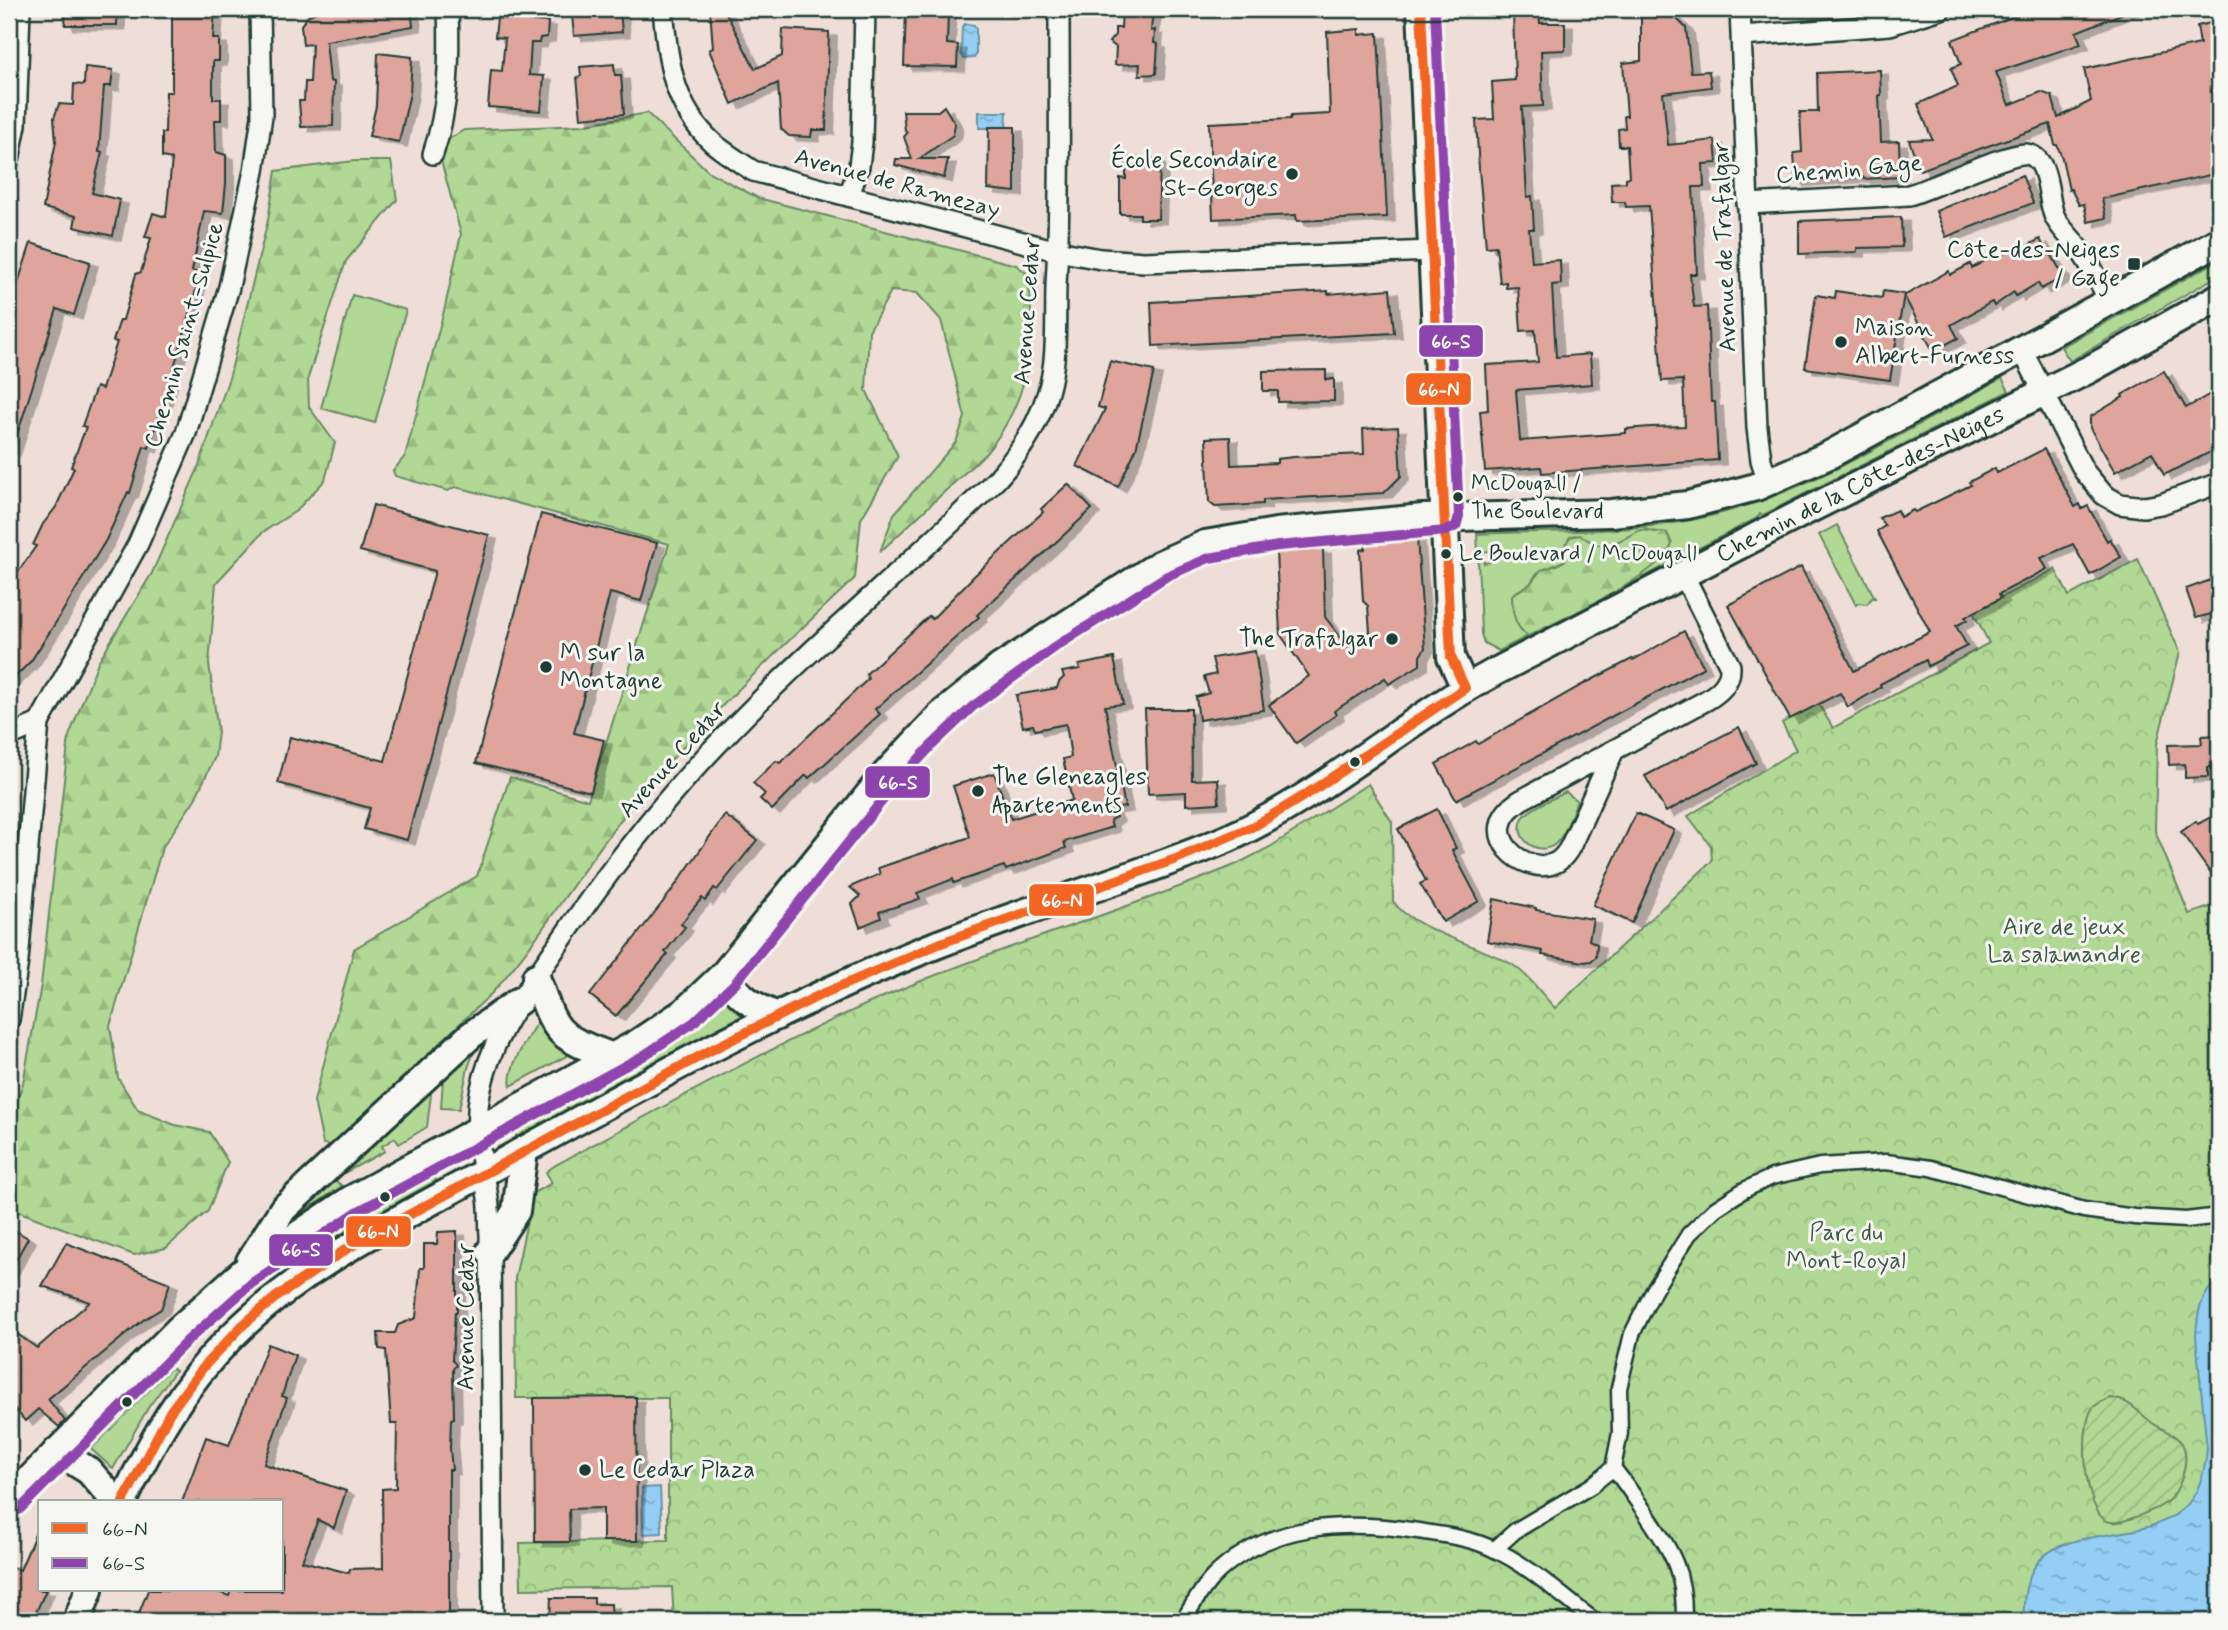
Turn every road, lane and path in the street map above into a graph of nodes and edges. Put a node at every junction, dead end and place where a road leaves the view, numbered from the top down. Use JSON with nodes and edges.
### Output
{"nodes":[{"id":1,"x":20,"y":9,"type":"edge"},
{"id":2,"x":260,"y":9,"type":"edge"},
{"id":3,"x":448,"y":9,"type":"edge"},
{"id":4,"x":663,"y":9,"type":"edge"},
{"id":5,"x":865,"y":9,"type":"edge"},
{"id":6,"x":1059,"y":9,"type":"edge"},
{"id":7,"x":1421,"y":9,"type":"edge"},
{"id":8,"x":1740,"y":9,"type":"edge"},
{"id":9,"x":1941,"y":9,"type":"edge"},
{"id":10,"x":1742,"y":36,"type":"junction"},
{"id":11,"x":433,"y":153,"type":"dead end"},
{"id":12,"x":9,"y":160,"type":"edge"},
{"id":13,"x":849,"y":196,"type":"junction"},
{"id":14,"x":1747,"y":204,"type":"junction"},
{"id":15,"x":2219,"y":241,"type":"edge"},
{"id":16,"x":1058,"y":251,"type":"junction"},
{"id":17,"x":1433,"y":251,"type":"junction"},
{"id":18,"x":2219,"y":297,"type":"edge"},
{"id":19,"x":2110,"y":302,"type":"junction"},
{"id":20,"x":2022,"y":351,"type":"junction"},
{"id":21,"x":2043,"y":392,"type":"junction"},
{"id":22,"x":1768,"y":482,"type":"junction"},
{"id":23,"x":2219,"y":483,"type":"edge"},
{"id":24,"x":1445,"y":517,"type":"junction"},
{"id":25,"x":1683,"y":574,"type":"junction"},
{"id":26,"x":1465,"y":688,"type":"junction"},
{"id":27,"x":39,"y":723,"type":"junction"},
{"id":28,"x":9,"y":736,"type":"edge"},
{"id":29,"x":1614,"y":750,"type":"junction"},
{"id":30,"x":724,"y":974,"type":"junction"},
{"id":31,"x":536,"y":977,"type":"junction"},
{"id":32,"x":519,"y":1001,"type":"junction"},
{"id":33,"x":777,"y":1016,"type":"junction"},
{"id":34,"x":9,"y":1020,"type":"edge"},
{"id":35,"x":613,"y":1056,"type":"junction"},
{"id":36,"x":477,"y":1131,"type":"junction"},
{"id":37,"x":524,"y":1151,"type":"junction"},
{"id":38,"x":484,"y":1173,"type":"junction"},
{"id":39,"x":2219,"y":1216,"type":"edge"},
{"id":40,"x":490,"y":1251,"type":"junction"},
{"id":41,"x":243,"y":1272,"type":"junction"},
{"id":42,"x":57,"y":1451,"type":"junction"},
{"id":43,"x":1613,"y":1468,"type":"junction"},
{"id":44,"x":9,"y":1500,"type":"edge"},
{"id":45,"x":114,"y":1500,"type":"edge"},
{"id":46,"x":124,"y":1500,"type":"edge"},
{"id":47,"x":1495,"y":1549,"type":"junction"},
{"id":48,"x":88,"y":1592,"type":"edge"},
{"id":49,"x":77,"y":1621,"type":"edge"},
{"id":50,"x":493,"y":1621,"type":"edge"},
{"id":51,"x":1184,"y":1621,"type":"edge"},
{"id":52,"x":1595,"y":1621,"type":"edge"},
{"id":53,"x":1684,"y":1621,"type":"edge"}],
"edges":[{"from":1,"to":12,"type":"street"},
{"from":2,"to":27,"type":"street","name":"Chemin Saint-Sulpice"},
{"from":3,"to":11,"type":"street"},
{"from":4,"to":13,"type":"street","name":"Avenue de Ramezay"},
{"from":5,"to":13,"type":"street"},
{"from":6,"to":16,"type":"street","name":"Avenue Cedar"},
{"from":7,"to":17,"type":"main road"},
{"from":8,"to":10,"type":"street","name":"Avenue de Trafalgar"},
{"from":9,"to":10,"type":"street"},
{"from":10,"to":14,"type":"street","name":"Avenue de Trafalgar"},
{"from":13,"to":16,"type":"street","name":"Avenue de Ramezay"},
{"from":14,"to":19,"type":"street","name":"Chemin Gage"},
{"from":14,"to":22,"type":"street","name":"Avenue de Trafalgar"},
{"from":15,"to":19,"type":"main road","name":"Chemin de la Côte-des-Neiges"},
{"from":16,"to":17,"type":"street","name":"Avenue de Ramezay"},
{"from":16,"to":31,"type":"street","name":"Avenue Cedar"},
{"from":17,"to":24,"type":"main road"},
{"from":18,"to":21,"type":"main road","name":"Chemin de la Côte-des-Neiges"},
{"from":19,"to":20,"type":"main road","name":"Chemin de la Côte-des-Neiges"},
{"from":20,"to":21,"type":"street"},
{"from":20,"to":22,"type":"main road","name":"Chemin de la Côte-des-Neiges"},
{"from":21,"to":23,"type":"street"},
{"from":21,"to":25,"type":"main road","name":"Chemin de la Côte-des-Neiges"},
{"from":22,"to":24,"type":"main road","name":"Chemin de la Côte-des-Neiges"},
{"from":24,"to":26,"type":"main road"},
{"from":24,"to":30,"type":"main road","name":"Chemin de la Côte-des-Neiges"},
{"from":25,"to":26,"type":"main road","name":"Chemin de la Côte-des-Neiges"},
{"from":25,"to":29,"type":"street"},
{"from":26,"to":33,"type":"main road","name":"Chemin de la Côte-des-Neiges"},
{"from":27,"to":28,"type":"street"},
{"from":27,"to":34,"type":"street","name":"Chemin Saint-Sulpice"},
{"from":29,"to":29,"type":"street"},
{"from":30,"to":33,"type":"main road"},
{"from":30,"to":35,"type":"main road","name":"Chemin de la Côte-des-Neiges"},
{"from":31,"to":32,"type":"street","name":"Avenue Cedar"},
{"from":31,"to":35,"type":"main road"},
{"from":32,"to":36,"type":"street","name":"Avenue Cedar"},
{"from":32,"to":41,"type":"main road"},
{"from":33,"to":37,"type":"main road","name":"Chemin de la Côte-des-Neiges"},
{"from":35,"to":36,"type":"main road","name":"Chemin de la Côte-des-Neiges"},
{"from":36,"to":38,"type":"street","name":"Avenue Cedar"},
{"from":36,"to":41,"type":"main road","name":"Chemin de la Côte-des-Neiges"},
{"from":37,"to":38,"type":"main road","name":"Chemin de la Côte-des-Neiges"},
{"from":37,"to":40,"type":"main road"},
{"from":38,"to":40,"type":"street","name":"Avenue Cedar"},
{"from":38,"to":46,"type":"main road","name":"Chemin de la Côte-des-Neiges"},
{"from":39,"to":43,"type":"street"},
{"from":40,"to":50,"type":"street","name":"Avenue Cedar"},
{"from":41,"to":42,"type":"main road"},
{"from":42,"to":44,"type":"main road"},
{"from":42,"to":45,"type":"main road"},
{"from":43,"to":47,"type":"street"},
{"from":43,"to":53,"type":"street"},
{"from":47,"to":51,"type":"street"},
{"from":47,"to":52,"type":"street"},
{"from":48,"to":49,"type":"main road"}]}
